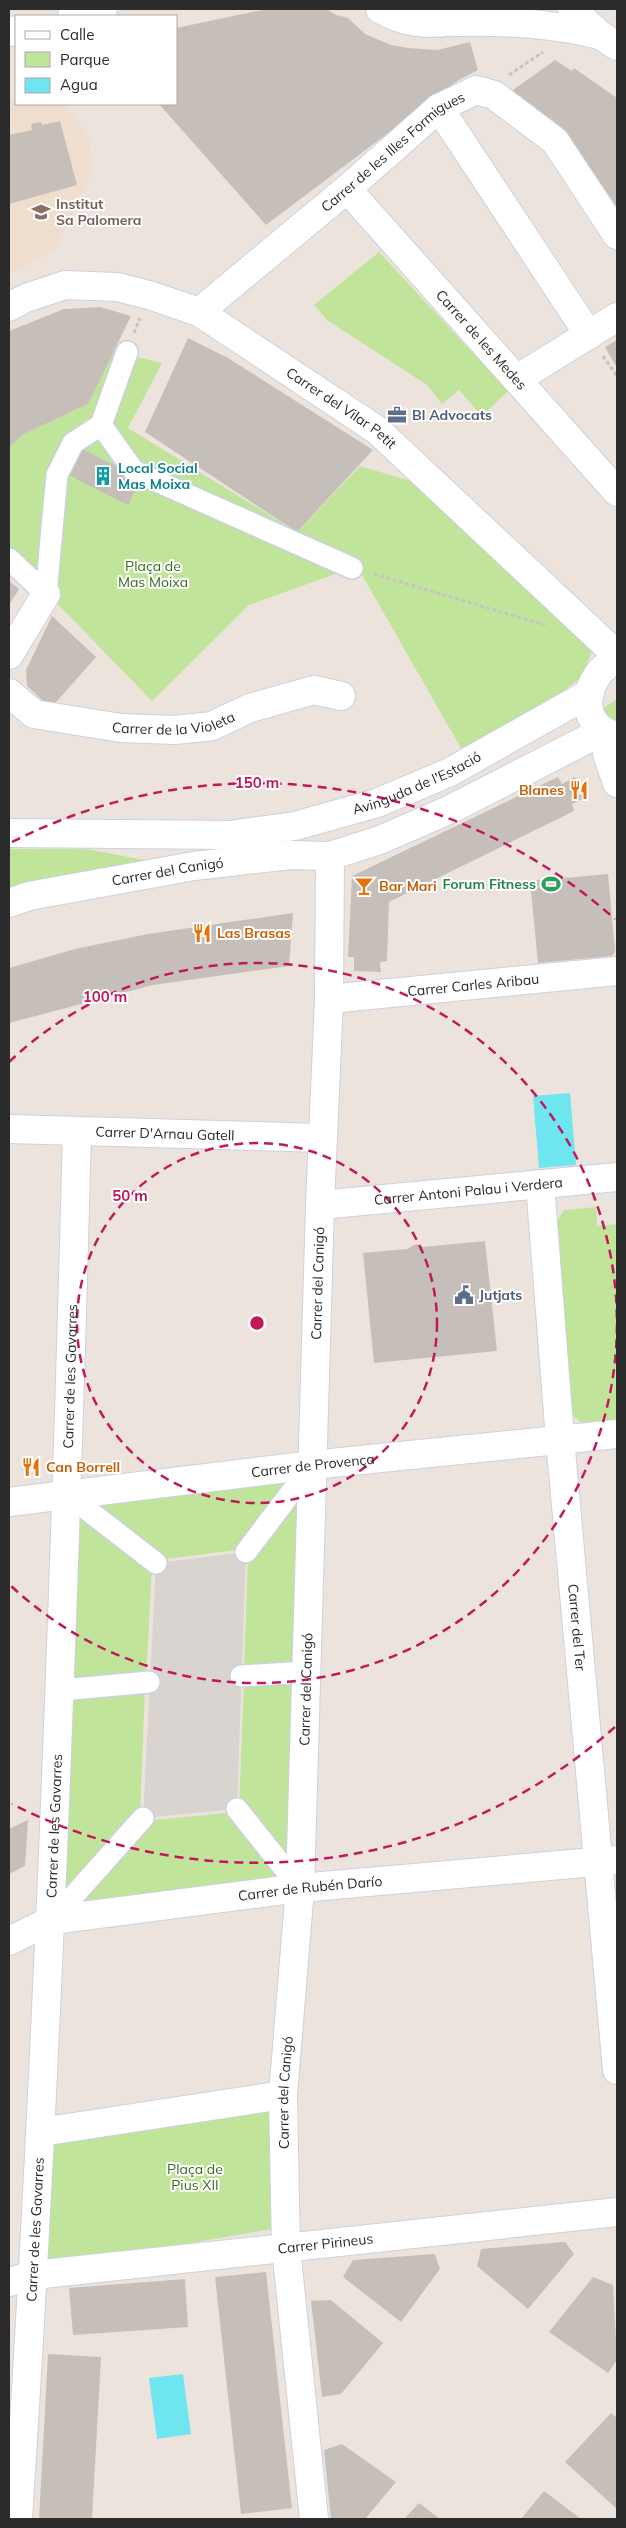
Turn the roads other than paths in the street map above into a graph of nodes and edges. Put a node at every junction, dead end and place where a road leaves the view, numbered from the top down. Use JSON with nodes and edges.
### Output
{"nodes":[{"id":1,"x":103,"y":9,"type":"edge"},
{"id":2,"x":380,"y":9,"type":"edge"},
{"id":3,"x":486,"y":9,"type":"edge"},
{"id":4,"x":76,"y":15,"type":"edge"},
{"id":5,"x":450,"y":22,"type":"junction"},
{"id":6,"x":591,"y":30,"type":"edge"},
{"id":7,"x":439,"y":108,"type":"junction"},
{"id":8,"x":347,"y":188,"type":"junction"},
{"id":9,"x":617,"y":235,"type":"edge"},
{"id":10,"x":9,"y":307,"type":"edge"},
{"id":11,"x":199,"y":312,"type":"junction"},
{"id":12,"x":617,"y":317,"type":"edge"},
{"id":13,"x":589,"y":335,"type":"junction"},
{"id":14,"x":127,"y":352,"type":"road end"},
{"id":15,"x":517,"y":379,"type":"junction"},
{"id":16,"x":102,"y":425,"type":"junction"},
{"id":17,"x":617,"y":492,"type":"edge"},
{"id":18,"x":9,"y":559,"type":"edge"},
{"id":19,"x":352,"y":568,"type":"road end"},
{"id":20,"x":46,"y":594,"type":"junction"},
{"id":21,"x":9,"y":656,"type":"edge"},
{"id":22,"x":617,"y":656,"type":"edge"},
{"id":23,"x":9,"y":693,"type":"edge"},
{"id":24,"x":590,"y":693,"type":"junction"},
{"id":25,"x":342,"y":696,"type":"dead end"},
{"id":26,"x":609,"y":733,"type":"edge"},
{"id":27,"x":617,"y":782,"type":"edge"},
{"id":28,"x":9,"y":833,"type":"edge"},
{"id":29,"x":230,"y":835,"type":"junction"},
{"id":30,"x":290,"y":855,"type":"junction"},
{"id":31,"x":330,"y":856,"type":"junction"},
{"id":32,"x":9,"y":903,"type":"edge"},
{"id":33,"x":617,"y":971,"type":"edge"},
{"id":34,"x":329,"y":999,"type":"junction"},
{"id":35,"x":9,"y":1130,"type":"edge"},
{"id":36,"x":77,"y":1131,"type":"junction"},
{"id":37,"x":322,"y":1138,"type":"junction"},
{"id":38,"x":617,"y":1177,"type":"edge"},
{"id":39,"x":540,"y":1184,"type":"junction"},
{"id":40,"x":320,"y":1205,"type":"junction"},
{"id":41,"x":617,"y":1434,"type":"edge"},
{"id":42,"x":560,"y":1439,"type":"junction"},
{"id":43,"x":312,"y":1465,"type":"junction"},
{"id":44,"x":68,"y":1495,"type":"junction"},
{"id":45,"x":9,"y":1502,"type":"edge"},
{"id":46,"x":246,"y":1552,"type":"dead end"},
{"id":47,"x":156,"y":1563,"type":"dead end"},
{"id":48,"x":306,"y":1672,"type":"junction"},
{"id":49,"x":241,"y":1676,"type":"dead end"},
{"id":50,"x":150,"y":1682,"type":"dead end"},
{"id":51,"x":62,"y":1690,"type":"junction"},
{"id":52,"x":237,"y":1809,"type":"dead end"},
{"id":53,"x":144,"y":1818,"type":"dead end"},
{"id":54,"x":608,"y":1861,"type":"edge"},
{"id":55,"x":300,"y":1888,"type":"junction"},
{"id":56,"x":52,"y":1920,"type":"junction"},
{"id":57,"x":9,"y":1941,"type":"edge"},
{"id":58,"x":617,"y":2070,"type":"edge"},
{"id":59,"x":283,"y":2095,"type":"junction"},
{"id":60,"x":41,"y":2132,"type":"junction"},
{"id":61,"x":617,"y":2212,"type":"edge"},
{"id":62,"x":286,"y":2248,"type":"junction"},
{"id":63,"x":21,"y":2278,"type":"edge"},
{"id":64,"x":18,"y":2519,"type":"edge"},
{"id":65,"x":314,"y":2519,"type":"edge"}],
"edges":[{"from":1,"to":4,"type":"street"},
{"from":2,"to":5,"type":"street"},
{"from":3,"to":5,"type":"street"},
{"from":5,"to":6,"type":"street"},
{"from":7,"to":8,"type":"street","name":"Carrer de les Illes Formigues"},
{"from":7,"to":9,"type":"street","name":"Carrer de les Illes Formigues"},
{"from":7,"to":13,"type":"street"},
{"from":8,"to":11,"type":"street","name":"Carrer de les Illes Formigues"},
{"from":8,"to":15,"type":"street","name":"Carrer de les Medes"},
{"from":10,"to":11,"type":"street","name":"Carrer del Vilar Petit"},
{"from":11,"to":22,"type":"street","name":"Carrer del Vilar Petit"},
{"from":12,"to":13,"type":"street"},
{"from":13,"to":15,"type":"street"},
{"from":14,"to":16,"type":"street"},
{"from":15,"to":17,"type":"street","name":"Carrer de les Medes"},
{"from":16,"to":19,"type":"street"},
{"from":16,"to":20,"type":"street"},
{"from":18,"to":20,"type":"street"},
{"from":20,"to":21,"type":"street"},
{"from":22,"to":24,"type":"street"},
{"from":23,"to":25,"type":"street","name":"Carrer de la Violeta"},
{"from":24,"to":26,"type":"street"},
{"from":24,"to":29,"type":"street","name":"Avinguda de l'Estació"},
{"from":26,"to":27,"type":"street"},
{"from":26,"to":31,"type":"street","name":"Carrer del Canigó"},
{"from":28,"to":29,"type":"street","name":"Avinguda de l'Estació"},
{"from":29,"to":30,"type":"street","name":"Avinguda de l'Estació"},
{"from":30,"to":31,"type":"street","name":"Carrer del Canigó"},
{"from":30,"to":32,"type":"street","name":"Carrer del Canigó"},
{"from":31,"to":34,"type":"street","name":"Carrer del Canigó"},
{"from":33,"to":34,"type":"street","name":"Carrer Carles Aribau"},
{"from":34,"to":37,"type":"street","name":"Carrer del Canigó"},
{"from":35,"to":36,"type":"street","name":"Carrer D'Arnau Gatell"},
{"from":36,"to":37,"type":"street","name":"Carrer D'Arnau Gatell"},
{"from":36,"to":44,"type":"street","name":"Carrer de les Gavarres"},
{"from":37,"to":40,"type":"street","name":"Carrer del Canigó"},
{"from":38,"to":39,"type":"street","name":"Carrer Antoni Palau i Verdera"},
{"from":39,"to":40,"type":"street","name":"Carrer Antoni Palau i Verdera"},
{"from":39,"to":42,"type":"street","name":"Carrer del Ter"},
{"from":40,"to":43,"type":"street","name":"Carrer del Canigó"},
{"from":41,"to":42,"type":"street","name":"Carrer de Provença"},
{"from":42,"to":43,"type":"street","name":"Carrer de Provença"},
{"from":42,"to":54,"type":"street","name":"Carrer del Ter"},
{"from":43,"to":44,"type":"street","name":"Carrer de Provença"},
{"from":43,"to":46,"type":"street"},
{"from":43,"to":48,"type":"street","name":"Carrer del Canigó"},
{"from":44,"to":45,"type":"street","name":"Carrer de Provença"},
{"from":44,"to":47,"type":"street"},
{"from":44,"to":51,"type":"street","name":"Carrer de les Gavarres"},
{"from":48,"to":49,"type":"street"},
{"from":48,"to":55,"type":"street","name":"Carrer del Canigó"},
{"from":50,"to":51,"type":"street"},
{"from":51,"to":56,"type":"street","name":"Carrer de les Gavarres"},
{"from":52,"to":55,"type":"street"},
{"from":53,"to":56,"type":"street"},
{"from":54,"to":55,"type":"street","name":"Carrer de Rubén Darío"},
{"from":54,"to":58,"type":"street","name":"Carrer del Ter"},
{"from":55,"to":56,"type":"street","name":"Carrer de Rubén Darío"},
{"from":55,"to":59,"type":"street","name":"Carrer del Canigó"},
{"from":56,"to":57,"type":"street","name":"Carrer de Rubén Darío"},
{"from":56,"to":60,"type":"street","name":"Carrer de les Gavarres"},
{"from":59,"to":60,"type":"street"},
{"from":59,"to":62,"type":"street","name":"Carrer del Canigó"},
{"from":60,"to":63,"type":"street","name":"Carrer de les Gavarres"},
{"from":61,"to":62,"type":"street","name":"Carrer Pirineus"},
{"from":62,"to":63,"type":"street","name":"Carrer Pirineus"},
{"from":62,"to":65,"type":"street","name":"Carrer del Canigó"},
{"from":63,"to":64,"type":"street","name":"Carrer de les Gavarres"}]}
